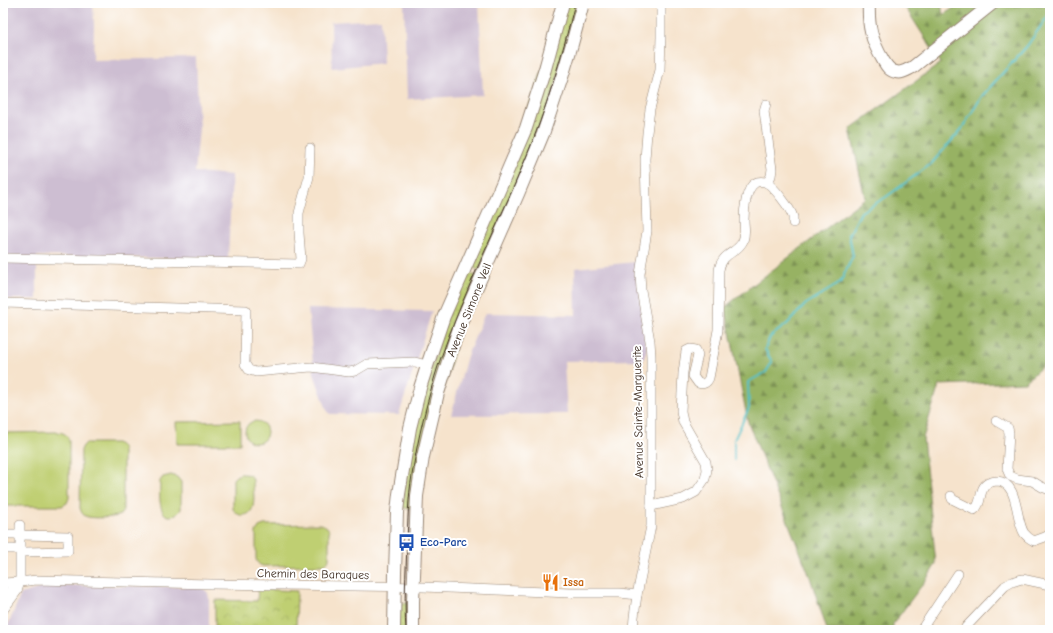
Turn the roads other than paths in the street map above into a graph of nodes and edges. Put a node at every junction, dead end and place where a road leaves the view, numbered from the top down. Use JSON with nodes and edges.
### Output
{"nodes":[{"id":1,"x":563,"y":3,"type":"edge"},
{"id":2,"x":583,"y":3,"type":"edge"},
{"id":3,"x":661,"y":3,"type":"edge"},
{"id":4,"x":869,"y":3,"type":"edge"},
{"id":5,"x":994,"y":3,"type":"edge"},
{"id":6,"x":766,"y":104,"type":"dead end"},
{"id":7,"x":310,"y":148,"type":"dead end"},
{"id":8,"x":768,"y":183,"type":"junction"},
{"id":9,"x":793,"y":223,"type":"dead end"},
{"id":10,"x":3,"y":258,"type":"edge"},
{"id":11,"x":3,"y":303,"type":"edge"},
{"id":12,"x":427,"y":365,"type":"junction"},
{"id":13,"x":996,"y":421,"type":"dead end"},
{"id":14,"x":1050,"y":490,"type":"edge"},
{"id":15,"x":951,"y":496,"type":"dead end"},
{"id":16,"x":651,"y":506,"type":"junction"},
{"id":17,"x":20,"y":524,"type":"dead end"},
{"id":18,"x":3,"y":534,"type":"edge"},
{"id":19,"x":1050,"y":534,"type":"edge"},
{"id":20,"x":20,"y":535,"type":"junction"},
{"id":21,"x":3,"y":549,"type":"edge"},
{"id":22,"x":20,"y":551,"type":"junction"},
{"id":23,"x":958,"y":574,"type":"dead end"},
{"id":24,"x":3,"y":582,"type":"edge"},
{"id":25,"x":20,"y":582,"type":"junction"},
{"id":26,"x":1050,"y":585,"type":"edge"},
{"id":27,"x":394,"y":587,"type":"junction"},
{"id":28,"x":413,"y":587,"type":"junction"},
{"id":29,"x":637,"y":595,"type":"junction"},
{"id":30,"x":3,"y":596,"type":"edge"},
{"id":31,"x":3,"y":610,"type":"edge"},
{"id":32,"x":394,"y":630,"type":"edge"},
{"id":33,"x":413,"y":630,"type":"edge"},
{"id":34,"x":633,"y":630,"type":"edge"},
{"id":35,"x":921,"y":630,"type":"edge"},
{"id":36,"x":965,"y":630,"type":"edge"}],
"edges":[{"from":1,"to":12,"type":"main road","name":"Avenue Simone Veil"},
{"from":2,"to":28,"type":"main road","name":"Avenue Simone Veil"},
{"from":3,"to":16,"type":"street","name":"Avenue Sainte-Marguerite"},
{"from":4,"to":5,"type":"main road"},
{"from":6,"to":8,"type":"street"},
{"from":7,"to":10,"type":"street"},
{"from":8,"to":9,"type":"street"},
{"from":8,"to":16,"type":"street"},
{"from":11,"to":12,"type":"street"},
{"from":12,"to":27,"type":"main road","name":"Avenue Simone Veil"},
{"from":13,"to":14,"type":"street"},
{"from":15,"to":19,"type":"street"},
{"from":16,"to":29,"type":"street","name":"Avenue Sainte-Marguerite"},
{"from":17,"to":20,"type":"street"},
{"from":18,"to":20,"type":"street"},
{"from":20,"to":22,"type":"street"},
{"from":20,"to":22,"type":"street"},
{"from":21,"to":22,"type":"street"},
{"from":22,"to":25,"type":"street"},
{"from":23,"to":35,"type":"street"},
{"from":24,"to":25,"type":"street","name":"Chemin des Baraques"},
{"from":25,"to":27,"type":"street","name":"Chemin des Baraques"},
{"from":25,"to":30,"type":"street"},
{"from":25,"to":31,"type":"street"},
{"from":26,"to":36,"type":"street"},
{"from":27,"to":28,"type":"street","name":"Chemin des Baraques"},
{"from":27,"to":32,"type":"main road","name":"Avenue Simone Veil"},
{"from":28,"to":29,"type":"street","name":"Chemin des Baraques"},
{"from":28,"to":33,"type":"main road","name":"Avenue Simone Veil"},
{"from":29,"to":34,"type":"street","name":"Avenue Sainte-Marguerite"}]}
